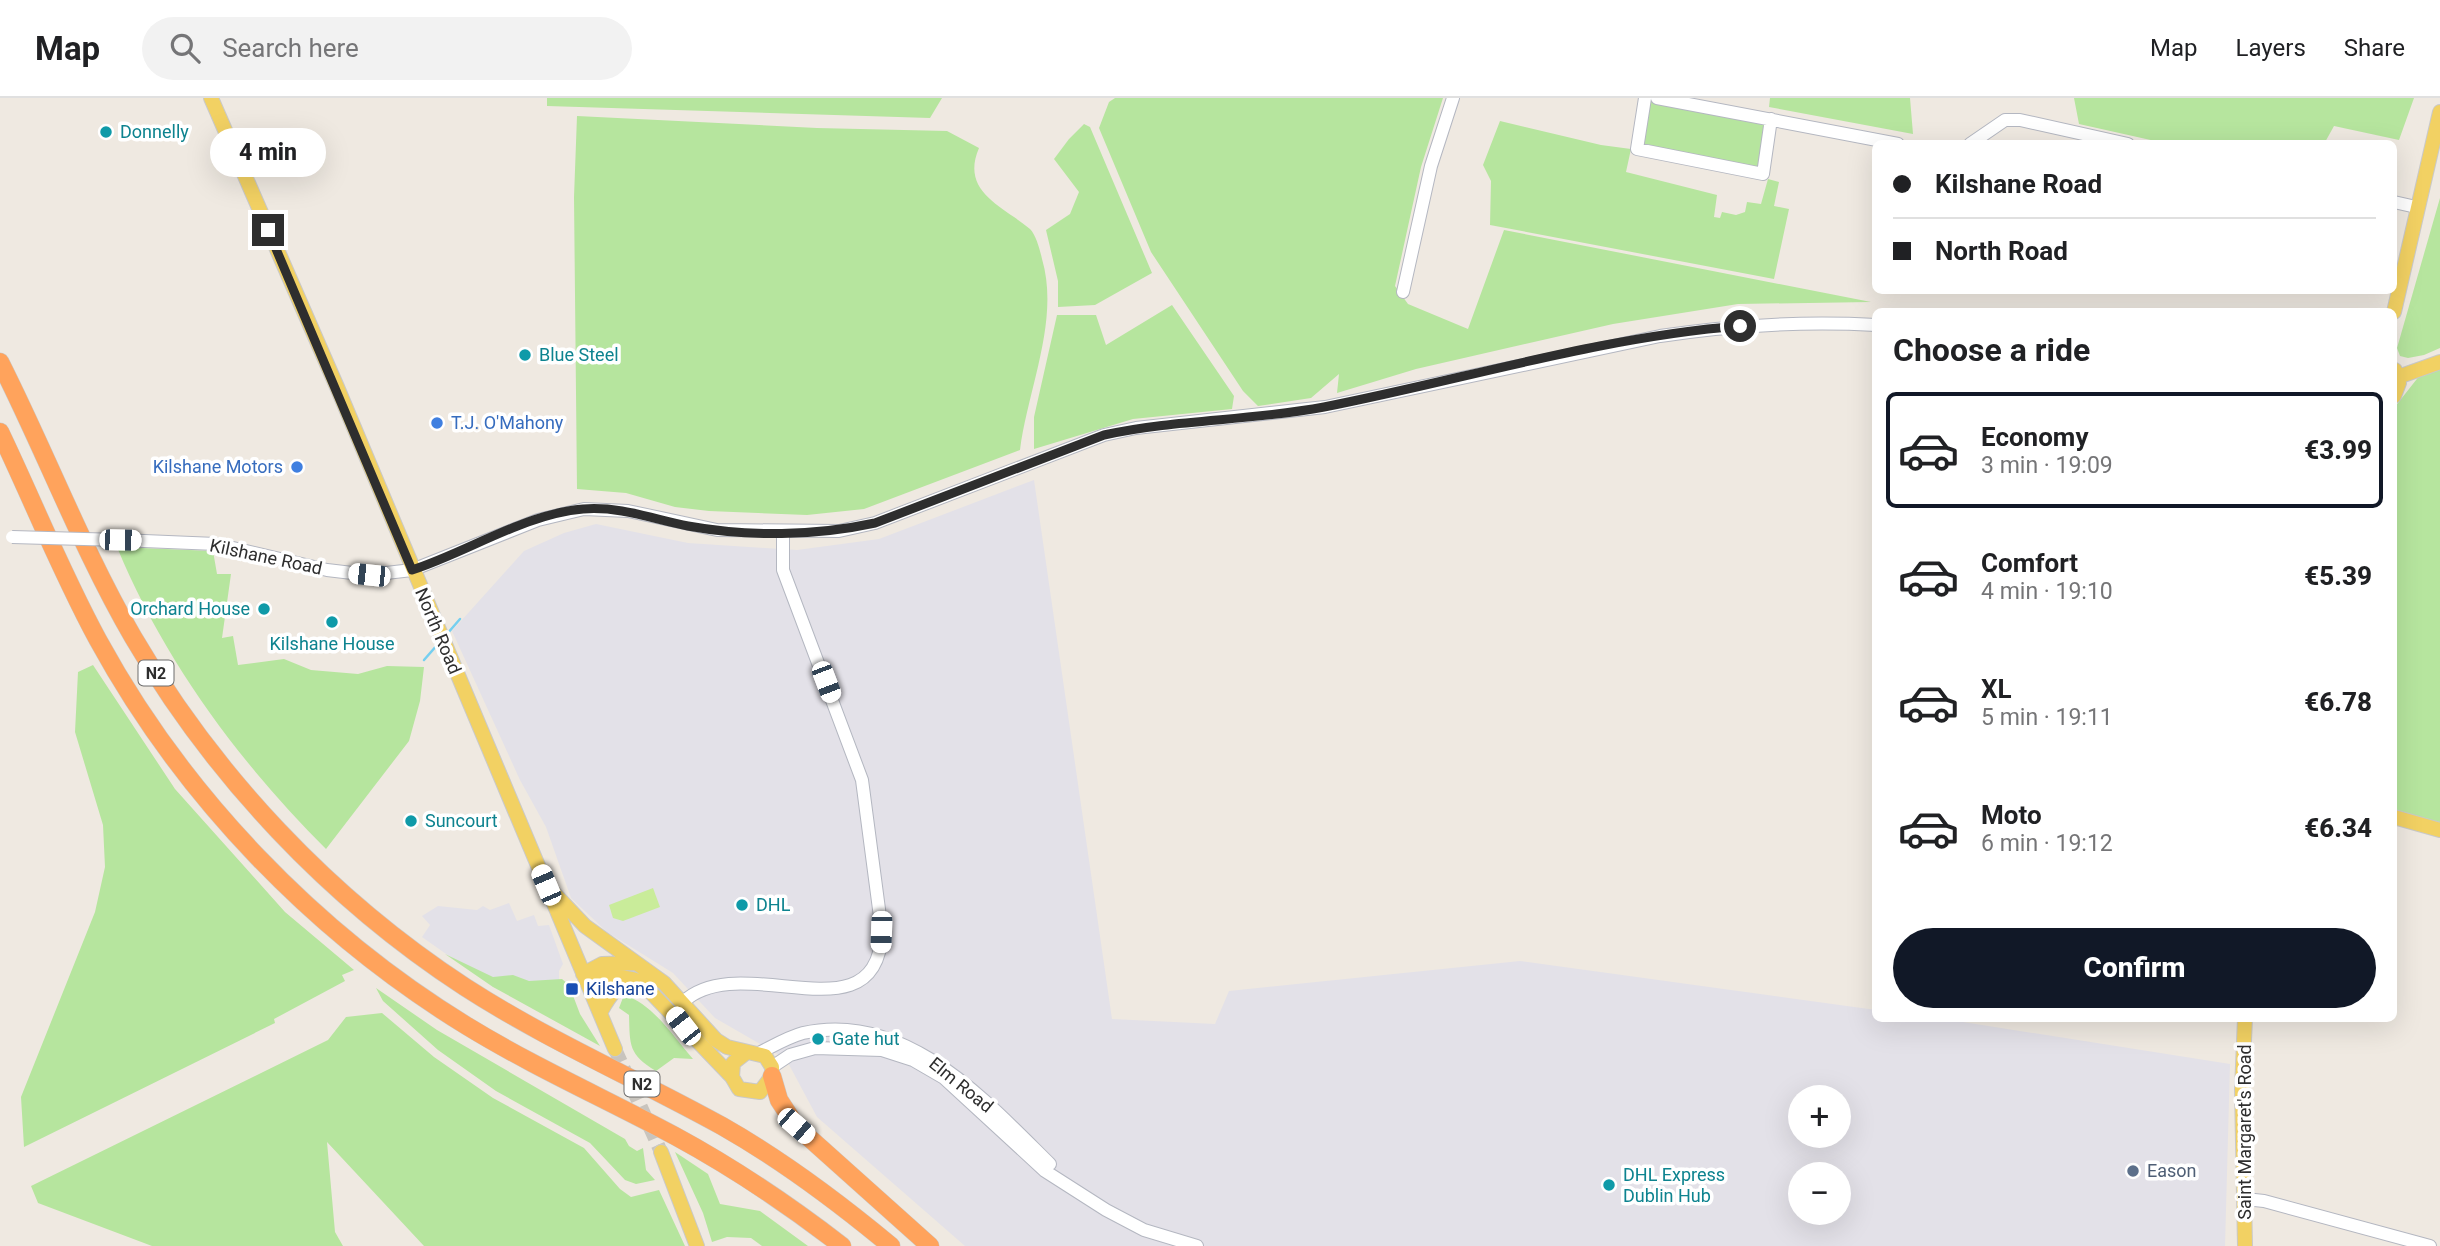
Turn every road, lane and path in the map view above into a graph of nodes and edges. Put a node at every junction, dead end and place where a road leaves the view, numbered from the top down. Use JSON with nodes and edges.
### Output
{"nodes":[{"id":1,"x":211,"y":98,"type":"edge"},
{"id":2,"x":1453,"y":98,"type":"edge"},
{"id":3,"x":1645,"y":98,"type":"edge"},
{"id":4,"x":1657,"y":98,"type":"edge"},
{"id":5,"x":2440,"y":112,"type":"edge"},
{"id":6,"x":1771,"y":119,"type":"junction"},
{"id":7,"x":1878,"y":140,"type":"edge"},
{"id":8,"x":1976,"y":140,"type":"edge"},
{"id":9,"x":2110,"y":140,"type":"edge"},
{"id":10,"x":2397,"y":202,"type":"edge"},
{"id":11,"x":2416,"y":207,"type":"junction"},
{"id":12,"x":1403,"y":292,"type":"dead end"},
{"id":13,"x":2395,"y":308,"type":"edge"},
{"id":14,"x":1872,"y":325,"type":"edge"},
{"id":15,"x":0,"y":362,"type":"edge"},
{"id":16,"x":2440,"y":362,"type":"edge"},
{"id":17,"x":2397,"y":373,"type":"edge"},
{"id":18,"x":0,"y":432,"type":"edge"},
{"id":19,"x":783,"y":532,"type":"junction"},
{"id":20,"x":6,"y":537,"type":"edge"},
{"id":21,"x":412,"y":570,"type":"junction"},
{"id":22,"x":2397,"y":818,"type":"edge"},
{"id":23,"x":2440,"y":830,"type":"edge"},
{"id":24,"x":546,"y":885,"type":"junction"},
{"id":25,"x":636,"y":963,"type":"junction"},
{"id":26,"x":583,"y":974,"type":"junction"},
{"id":27,"x":651,"y":991,"type":"junction"},
{"id":28,"x":683,"y":1002,"type":"junction"},
{"id":29,"x":600,"y":1013,"type":"junction"},
{"id":30,"x":2245,"y":1022,"type":"edge"},
{"id":31,"x":615,"y":1049,"type":"tunnel mouth"},
{"id":32,"x":753,"y":1053,"type":"junction"},
{"id":33,"x":772,"y":1071,"type":"junction"},
{"id":34,"x":732,"y":1077,"type":"junction"},
{"id":35,"x":661,"y":1152,"type":"tunnel mouth"},
{"id":36,"x":1060,"y":1179,"type":"junction"},
{"id":37,"x":2245,"y":1199,"type":"junction"},
{"id":38,"x":697,"y":1246,"type":"edge"},
{"id":39,"x":842,"y":1246,"type":"edge"},
{"id":40,"x":891,"y":1246,"type":"edge"},
{"id":41,"x":930,"y":1246,"type":"edge"},
{"id":42,"x":1197,"y":1246,"type":"edge"},
{"id":43,"x":2245,"y":1246,"type":"edge"},
{"id":44,"x":2430,"y":1246,"type":"edge"}],
"edges":[{"from":1,"to":21,"type":"main road","name":"North Road"},
{"from":2,"to":12,"type":"street"},
{"from":3,"to":6,"type":"street"},
{"from":4,"to":6,"type":"street"},
{"from":5,"to":11,"type":"main road"},
{"from":6,"to":7,"type":"street"},
{"from":8,"to":9,"type":"street"},
{"from":10,"to":11,"type":"street"},
{"from":11,"to":13,"type":"main road"},
{"from":14,"to":19,"type":"street","name":"Kilshane Road"},
{"from":15,"to":40,"type":"highway","number":"N2"},
{"from":16,"to":17,"type":"main road"},
{"from":18,"to":39,"type":"highway","number":"N2"},
{"from":19,"to":21,"type":"street","name":"Kilshane Road"},
{"from":19,"to":28,"type":"street"},
{"from":20,"to":21,"type":"street","name":"Kilshane Road","bridge":true},
{"from":21,"to":24,"type":"main road","name":"North Road"},
{"from":22,"to":23,"type":"main road"},
{"from":24,"to":25,"type":"main road"},
{"from":24,"to":26,"type":"main road","name":"North Road"},
{"from":25,"to":26,"type":"main road"},
{"from":25,"to":28,"type":"main road"},
{"from":26,"to":27,"type":"main road"},
{"from":26,"to":29,"type":"main road","name":"North Road"},
{"from":27,"to":29,"type":"main road"},
{"from":27,"to":34,"type":"main road"},
{"from":28,"to":32,"type":"main road"},
{"from":29,"to":31,"type":"main road","name":"North Road"},
{"from":30,"to":37,"type":"main road","name":"Saint Margaret's Road"},
{"from":32,"to":33,"type":"main road"},
{"from":32,"to":34,"type":"main road"},
{"from":32,"to":36,"type":"street","name":"Elm Road"},
{"from":33,"to":34,"type":"main road"},
{"from":33,"to":36,"type":"street","name":"Elm Road"},
{"from":33,"to":41,"type":"highway"},
{"from":35,"to":38,"type":"main road"},
{"from":36,"to":42,"type":"street","name":"Elm Road"},
{"from":37,"to":43,"type":"main road","name":"Saint Margaret's Road"},
{"from":37,"to":44,"type":"street"}]}
